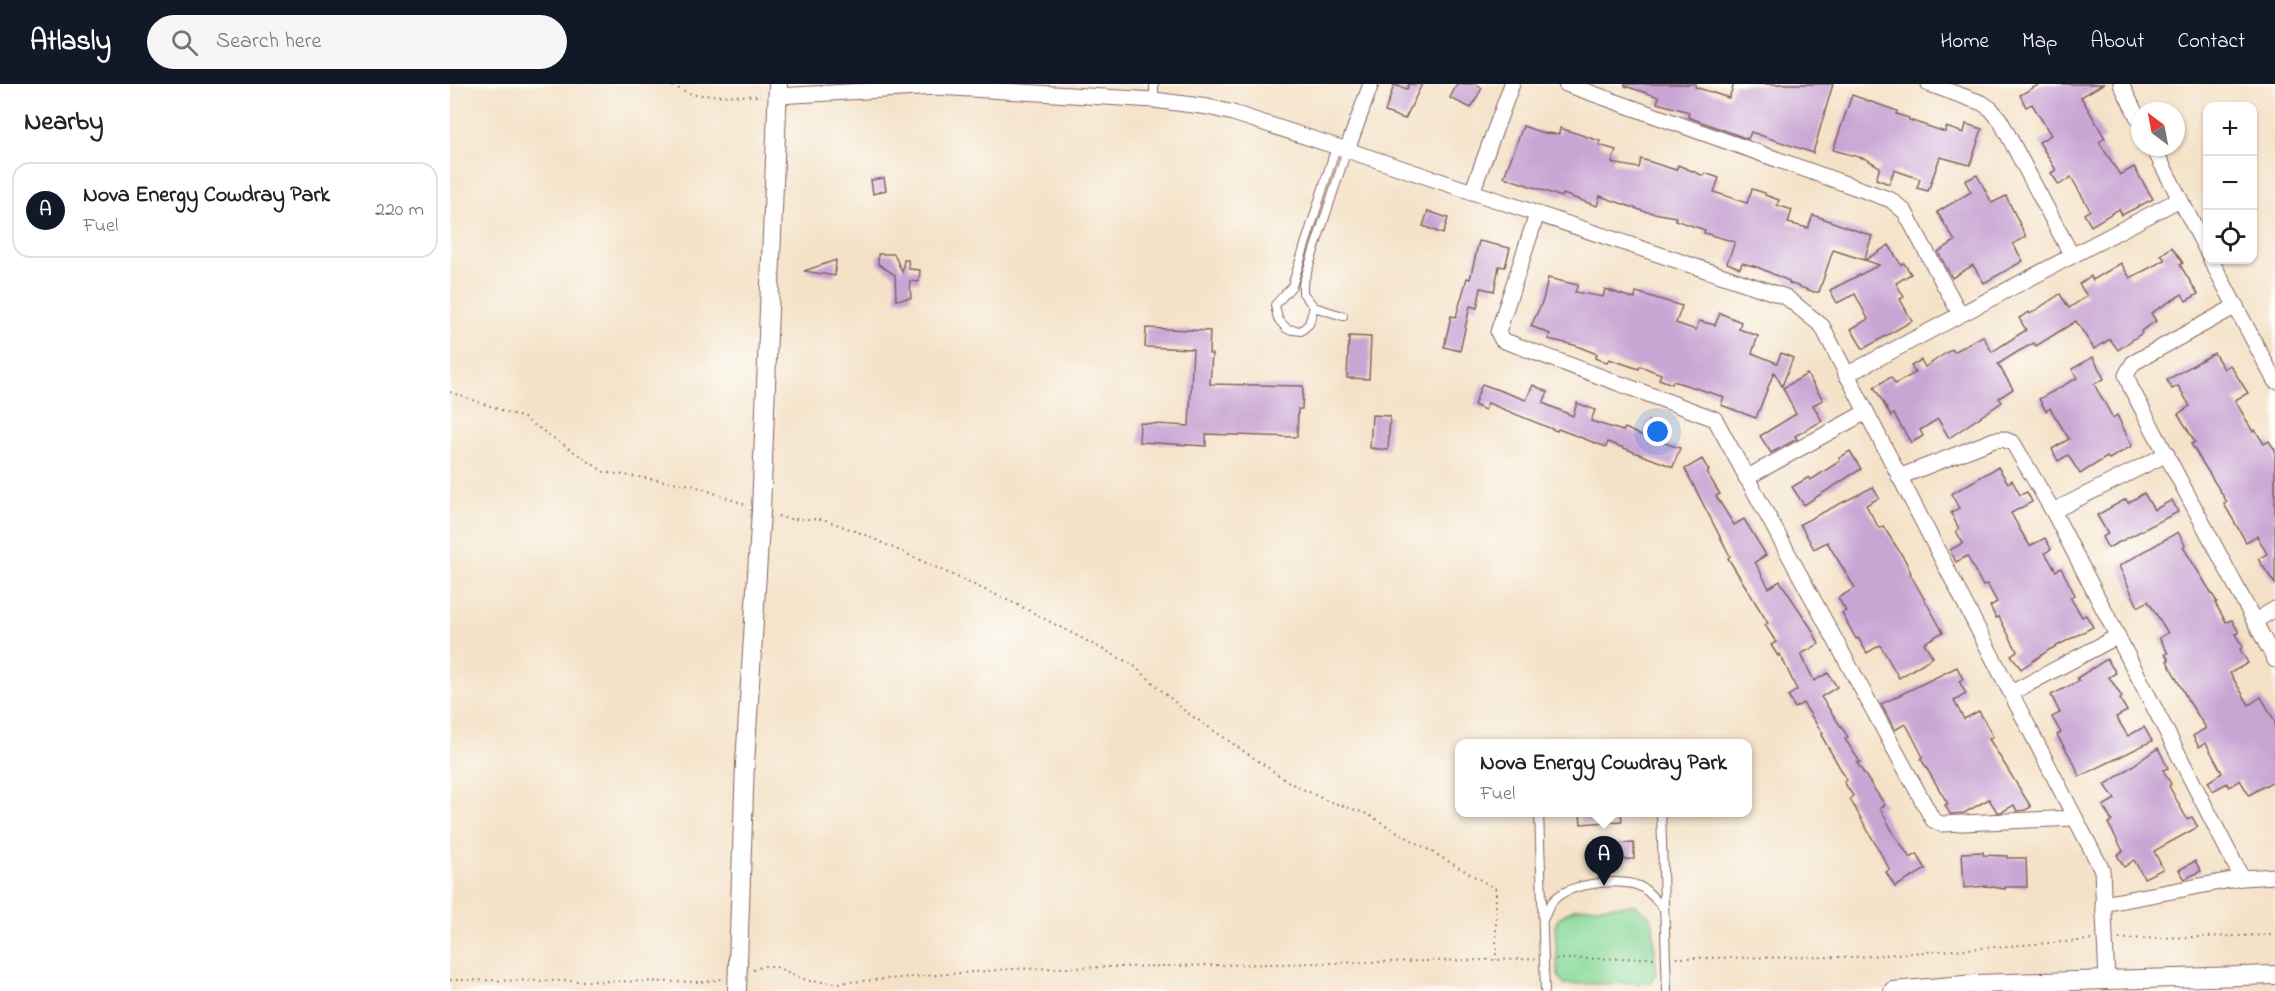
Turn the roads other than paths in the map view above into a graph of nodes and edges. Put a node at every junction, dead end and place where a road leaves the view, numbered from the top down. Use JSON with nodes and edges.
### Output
{"nodes":[{"id":1,"x":1154,"y":84,"type":"edge"},
{"id":2,"x":1371,"y":84,"type":"edge"},
{"id":3,"x":1512,"y":84,"type":"edge"},
{"id":4,"x":1566,"y":84,"type":"edge"},
{"id":5,"x":1929,"y":84,"type":"edge"},
{"id":6,"x":2121,"y":84,"type":"edge"},
{"id":7,"x":778,"y":90,"type":"edge"},
{"id":8,"x":1097,"y":90,"type":"edge"},
{"id":9,"x":1154,"y":100,"type":"junction"},
{"id":10,"x":2131,"y":104,"type":"edge"},
{"id":11,"x":1342,"y":148,"type":"junction"},
{"id":12,"x":2156,"y":156,"type":"edge"},
{"id":13,"x":1472,"y":192,"type":"junction"},
{"id":14,"x":2178,"y":200,"type":"junction"},
{"id":15,"x":1537,"y":214,"type":"junction"},
{"id":16,"x":2203,"y":244,"type":"edge"},
{"id":17,"x":2072,"y":256,"type":"junction"},
{"id":18,"x":2213,"y":264,"type":"edge"},
{"id":19,"x":2236,"y":306,"type":"junction"},
{"id":20,"x":1314,"y":308,"type":"junction"},
{"id":21,"x":1960,"y":314,"type":"junction"},
{"id":22,"x":1343,"y":316,"type":"dead end"},
{"id":23,"x":1846,"y":375,"type":"junction"},
{"id":24,"x":2275,"y":381,"type":"edge"},
{"id":25,"x":1866,"y":412,"type":"junction"},
{"id":26,"x":2167,"y":454,"type":"junction"},
{"id":27,"x":1899,"y":477,"type":"junction"},
{"id":28,"x":1746,"y":478,"type":"junction"},
{"id":29,"x":2053,"y":511,"type":"junction"},
{"id":30,"x":2275,"y":609,"type":"edge"},
{"id":31,"x":2255,"y":621,"type":"junction"},
{"id":32,"x":2118,"y":636,"type":"junction"},
{"id":33,"x":2275,"y":660,"type":"edge"},
{"id":34,"x":2011,"y":693,"type":"junction"},
{"id":35,"x":1539,"y":817,"type":"edge"},
{"id":36,"x":1661,"y":817,"type":"edge"},
{"id":37,"x":2075,"y":818,"type":"junction"},
{"id":38,"x":2275,"y":876,"type":"edge"},
{"id":39,"x":2242,"y":878,"type":"junction"},
{"id":40,"x":2103,"y":904,"type":"junction"},
{"id":41,"x":1664,"y":909,"type":"junction"},
{"id":42,"x":1543,"y":919,"type":"junction"},
{"id":43,"x":2275,"y":975,"type":"edge"},
{"id":44,"x":2107,"y":981,"type":"junction"},
{"id":45,"x":736,"y":983,"type":"edge"},
{"id":46,"x":1545,"y":991,"type":"edge"},
{"id":47,"x":1666,"y":991,"type":"edge"},
{"id":48,"x":1893,"y":991,"type":"edge"}],
"edges":[{"from":1,"to":9,"type":"lane"},
{"from":2,"to":11,"type":"street"},
{"from":3,"to":13,"type":"street"},
{"from":4,"to":21,"type":"street"},
{"from":5,"to":17,"type":"street"},
{"from":6,"to":10,"type":"street"},
{"from":7,"to":8,"type":"street"},
{"from":7,"to":45,"type":"street"},
{"from":8,"to":9,"type":"street"},
{"from":9,"to":11,"type":"street"},
{"from":11,"to":13,"type":"street"},
{"from":11,"to":20,"type":"lane"},
{"from":11,"to":20,"type":"lane"},
{"from":12,"to":14,"type":"street"},
{"from":13,"to":15,"type":"street"},
{"from":14,"to":16,"type":"street"},
{"from":14,"to":17,"type":"street"},
{"from":15,"to":23,"type":"street"},
{"from":15,"to":28,"type":"street"},
{"from":17,"to":21,"type":"street"},
{"from":18,"to":19,"type":"street"},
{"from":19,"to":24,"type":"street"},
{"from":19,"to":26,"type":"street"},
{"from":20,"to":22,"type":"lane"},
{"from":21,"to":23,"type":"street"},
{"from":23,"to":25,"type":"street"},
{"from":25,"to":27,"type":"street"},
{"from":25,"to":28,"type":"street"},
{"from":26,"to":29,"type":"street"},
{"from":26,"to":31,"type":"street"},
{"from":27,"to":29,"type":"street"},
{"from":27,"to":34,"type":"street"},
{"from":28,"to":37,"type":"street"},
{"from":29,"to":32,"type":"street"},
{"from":30,"to":31,"type":"street"},
{"from":31,"to":33,"type":"street"},
{"from":32,"to":34,"type":"street"},
{"from":32,"to":39,"type":"street"},
{"from":34,"to":37,"type":"street"},
{"from":35,"to":42,"type":"lane"},
{"from":36,"to":41,"type":"lane"},
{"from":37,"to":40,"type":"street"},
{"from":38,"to":39,"type":"street"},
{"from":39,"to":40,"type":"street"},
{"from":40,"to":44,"type":"street"},
{"from":41,"to":42,"type":"lane"},
{"from":41,"to":47,"type":"lane"},
{"from":42,"to":46,"type":"lane"},
{"from":43,"to":44,"type":"street"},
{"from":44,"to":48,"type":"street"}]}
